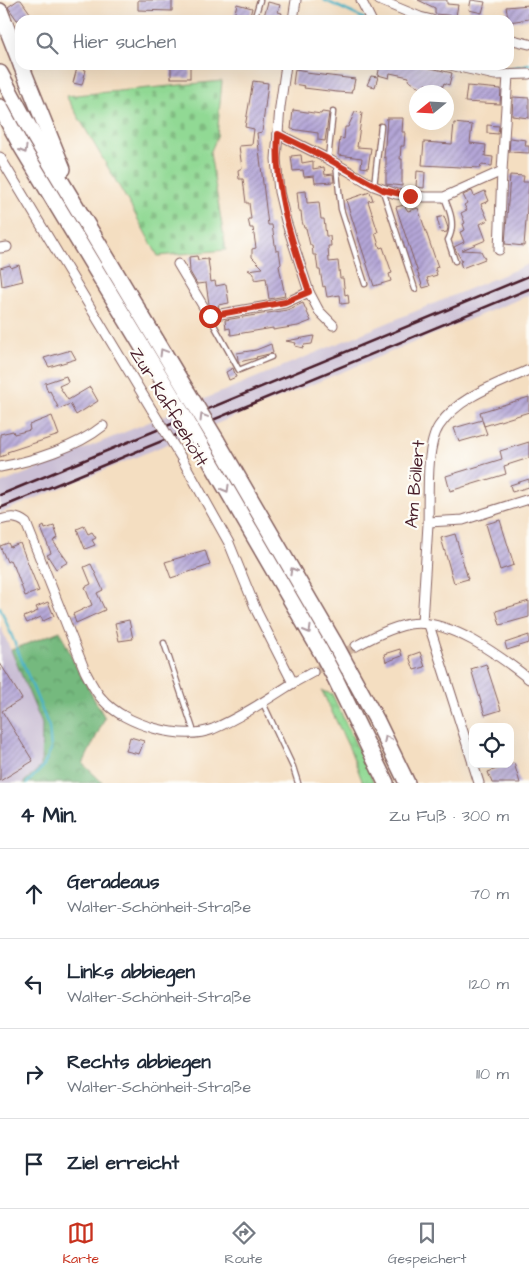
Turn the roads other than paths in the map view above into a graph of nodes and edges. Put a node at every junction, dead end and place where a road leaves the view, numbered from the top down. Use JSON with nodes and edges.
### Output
{"nodes":[{"id":1,"x":260,"y":0,"type":"edge"},
{"id":2,"x":296,"y":0,"type":"edge"},
{"id":3,"x":361,"y":0,"type":"edge"},
{"id":4,"x":379,"y":0,"type":"edge"},
{"id":5,"x":0,"y":11,"type":"edge"},
{"id":6,"x":256,"y":15,"type":"edge"},
{"id":7,"x":294,"y":15,"type":"edge"},
{"id":8,"x":368,"y":15,"type":"edge"},
{"id":9,"x":415,"y":15,"type":"edge"},
{"id":10,"x":514,"y":40,"type":"edge"},
{"id":11,"x":529,"y":44,"type":"edge"},
{"id":12,"x":15,"y":49,"type":"edge"},
{"id":13,"x":23,"y":70,"type":"edge"},
{"id":14,"x":285,"y":70,"type":"edge"},
{"id":15,"x":472,"y":70,"type":"edge"},
{"id":16,"x":0,"y":73,"type":"edge"},
{"id":17,"x":529,"y":74,"type":"edge"},
{"id":18,"x":508,"y":75,"type":"junction"},
{"id":19,"x":0,"y":107,"type":"edge"},
{"id":20,"x":333,"y":112,"type":"dead end"},
{"id":21,"x":381,"y":126,"type":"dead end"},
{"id":22,"x":278,"y":134,"type":"junction"},
{"id":23,"x":0,"y":157,"type":"edge"},
{"id":24,"x":332,"y":162,"type":"junction"},
{"id":25,"x":502,"y":171,"type":"junction"},
{"id":26,"x":374,"y":186,"type":"junction"},
{"id":27,"x":383,"y":190,"type":"junction"},
{"id":28,"x":444,"y":197,"type":"junction"},
{"id":29,"x":80,"y":212,"type":"junction"},
{"id":30,"x":499,"y":250,"type":"dead end"},
{"id":31,"x":454,"y":261,"type":"dead end"},
{"id":32,"x":178,"y":264,"type":"dead end"},
{"id":33,"x":365,"y":284,"type":"dead end"},
{"id":34,"x":415,"y":289,"type":"dead end"},
{"id":35,"x":309,"y":292,"type":"junction"},
{"id":36,"x":210,"y":316,"type":"junction"},
{"id":37,"x":332,"y":325,"type":"dead end"},
{"id":38,"x":271,"y":358,"type":"dead end"},
{"id":39,"x":529,"y":370,"type":"edge"},
{"id":40,"x":103,"y":426,"type":"dead end"},
{"id":41,"x":0,"y":468,"type":"edge"},
{"id":42,"x":529,"y":499,"type":"edge"},
{"id":43,"x":0,"y":520,"type":"edge"},
{"id":44,"x":428,"y":522,"type":"junction"},
{"id":45,"x":426,"y":624,"type":"junction"},
{"id":46,"x":164,"y":643,"type":"dead end"},
{"id":47,"x":356,"y":646,"type":"tunnel mouth"},
{"id":48,"x":313,"y":672,"type":"tunnel mouth"},
{"id":49,"x":527,"y":674,"type":"edge"},
{"id":50,"x":293,"y":683,"type":"junction"},
{"id":51,"x":262,"y":702,"type":"junction"},
{"id":52,"x":194,"y":732,"type":"junction"},
{"id":53,"x":469,"y":752,"type":"edge"},
{"id":54,"x":474,"y":768,"type":"edge"},
{"id":55,"x":298,"y":783,"type":"edge"},
{"id":56,"x":386,"y":783,"type":"edge"},
{"id":57,"x":407,"y":783,"type":"edge"},
{"id":58,"x":479,"y":783,"type":"edge"}],
"edges":[{"from":1,"to":6,"type":"lane"},
{"from":2,"to":7,"type":"street"},
{"from":3,"to":8,"type":"street"},
{"from":4,"to":9,"type":"street"},
{"from":5,"to":12,"type":"highway"},
{"from":10,"to":11,"type":"street"},
{"from":13,"to":29,"type":"highway"},
{"from":14,"to":22,"type":"street"},
{"from":15,"to":18,"type":"street"},
{"from":16,"to":29,"type":"highway"},
{"from":17,"to":18,"type":"street"},
{"from":18,"to":25,"type":"street"},
{"from":19,"to":56,"type":"highway","one_way":true,"bridge":true},
{"from":20,"to":24,"type":"lane"},
{"from":21,"to":26,"type":"lane"},
{"from":22,"to":24,"type":"street"},
{"from":22,"to":35,"type":"street"},
{"from":23,"to":50,"type":"street","name":"Zur Kaffeehött","bridge":true},
{"from":24,"to":26,"type":"street"},
{"from":24,"to":33,"type":"lane"},
{"from":25,"to":28,"type":"street"},
{"from":25,"to":30,"type":"street"},
{"from":26,"to":27,"type":"street"},
{"from":27,"to":28,"type":"street"},
{"from":27,"to":34,"type":"lane"},
{"from":28,"to":31,"type":"lane"},
{"from":57,"to":29,"type":"highway","one_way":true,"bridge":true},
{"from":32,"to":36,"type":"street"},
{"from":35,"to":36,"type":"street"},
{"from":35,"to":37,"type":"street"},
{"from":36,"to":38,"type":"lane"},
{"from":39,"to":44,"type":"street","name":"Am Böllert"},
{"from":40,"to":41,"type":"street"},
{"from":42,"to":44,"type":"street"},
{"from":43,"to":52,"type":"street"},
{"from":44,"to":45,"type":"street","name":"Am Böllert"},
{"from":45,"to":47,"type":"street"},
{"from":45,"to":49,"type":"street"},
{"from":45,"to":53,"type":"street"},
{"from":46,"to":52,"type":"lane"},
{"from":48,"to":50,"type":"street"},
{"from":50,"to":51,"type":"street"},
{"from":51,"to":52,"type":"street"},
{"from":51,"to":55,"type":"lane"},
{"from":54,"to":58,"type":"street"}]}
